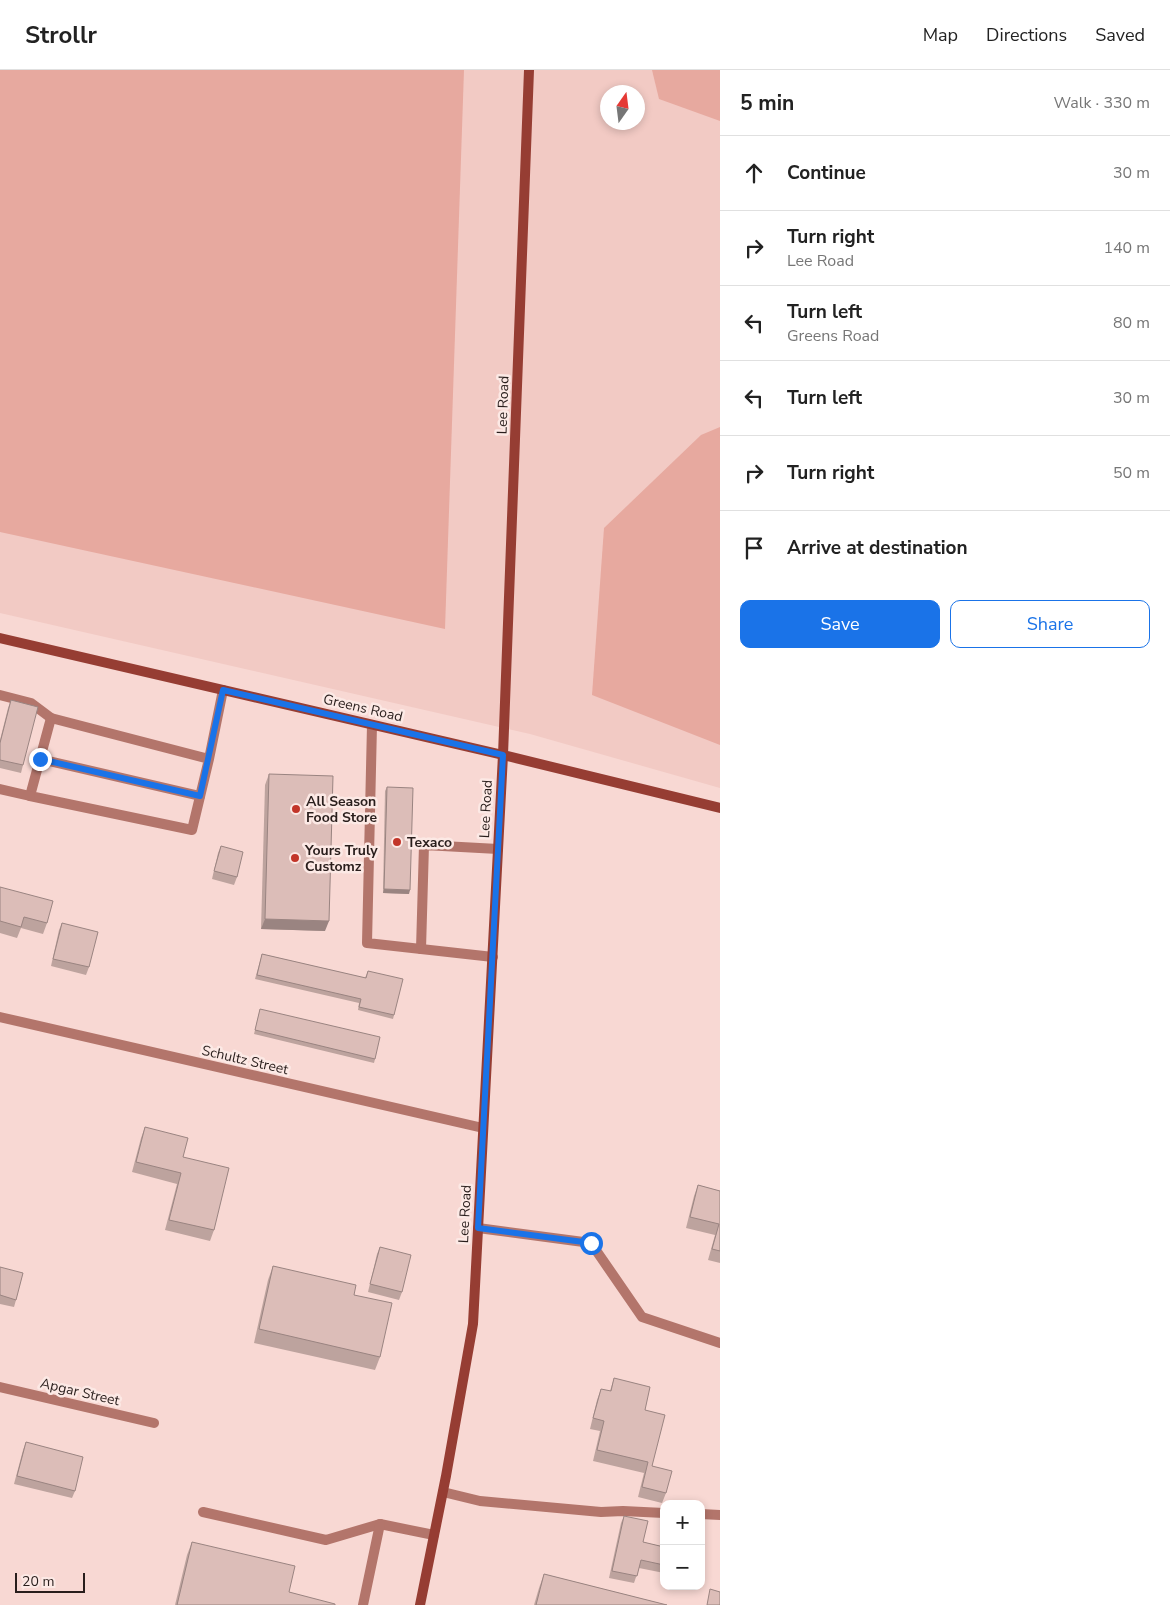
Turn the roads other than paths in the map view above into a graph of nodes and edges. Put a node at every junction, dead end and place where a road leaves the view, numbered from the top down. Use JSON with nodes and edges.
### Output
{"nodes":[{"id":1,"x":529,"y":70,"type":"edge"},
{"id":2,"x":0,"y":639,"type":"edge"},
{"id":3,"x":223,"y":690,"type":"junction"},
{"id":4,"x":0,"y":695,"type":"edge"},
{"id":5,"x":51,"y":718,"type":"junction"},
{"id":6,"x":372,"y":725,"type":"junction"},
{"id":7,"x":503,"y":755,"type":"junction"},
{"id":8,"x":209,"y":758,"type":"junction"},
{"id":9,"x":40,"y":759,"type":"junction"},
{"id":10,"x":0,"y":789,"type":"edge"},
{"id":11,"x":30,"y":796,"type":"junction"},
{"id":12,"x":200,"y":796,"type":"junction"},
{"id":13,"x":720,"y":808,"type":"edge"},
{"id":14,"x":498,"y":849,"type":"junction"},
{"id":15,"x":421,"y":949,"type":"junction"},
{"id":16,"x":493,"y":957,"type":"junction"},
{"id":17,"x":0,"y":1018,"type":"edge"},
{"id":18,"x":483,"y":1128,"type":"junction"},
{"id":19,"x":478,"y":1228,"type":"junction"},
{"id":20,"x":720,"y":1343,"type":"edge"},
{"id":21,"x":0,"y":1387,"type":"edge"},
{"id":22,"x":154,"y":1423,"type":"dead end"},
{"id":23,"x":443,"y":1492,"type":"junction"},
{"id":24,"x":203,"y":1512,"type":"dead end"},
{"id":25,"x":660,"y":1513,"type":"edge"},
{"id":26,"x":705,"y":1514,"type":"edge"},
{"id":27,"x":720,"y":1515,"type":"edge"},
{"id":28,"x":380,"y":1524,"type":"junction"},
{"id":29,"x":434,"y":1535,"type":"junction"},
{"id":30,"x":363,"y":1605,"type":"edge"},
{"id":31,"x":420,"y":1605,"type":"edge"}],
"edges":[{"from":1,"to":7,"type":"main road","name":"Lee Road"},
{"from":2,"to":3,"type":"main road","name":"Greens Road"},
{"from":3,"to":6,"type":"main road","name":"Greens Road"},
{"from":3,"to":8,"type":"street"},
{"from":4,"to":5,"type":"street"},
{"from":5,"to":8,"type":"street"},
{"from":5,"to":9,"type":"street"},
{"from":6,"to":7,"type":"main road","name":"Greens Road"},
{"from":6,"to":15,"type":"street"},
{"from":7,"to":13,"type":"main road","name":"Greens Road"},
{"from":7,"to":14,"type":"main road","name":"Lee Road"},
{"from":8,"to":12,"type":"street"},
{"from":9,"to":11,"type":"street"},
{"from":9,"to":12,"type":"street"},
{"from":10,"to":11,"type":"street"},
{"from":11,"to":12,"type":"street"},
{"from":14,"to":15,"type":"street"},
{"from":14,"to":16,"type":"main road","name":"Lee Road"},
{"from":15,"to":16,"type":"street"},
{"from":16,"to":18,"type":"main road","name":"Lee Road"},
{"from":17,"to":18,"type":"street","name":"Schultz Street"},
{"from":18,"to":19,"type":"main road","name":"Lee Road"},
{"from":19,"to":20,"type":"street"},
{"from":19,"to":23,"type":"main road","name":"Lee Road"},
{"from":21,"to":22,"type":"street","name":"Apgar Street"},
{"from":23,"to":25,"type":"street"},
{"from":23,"to":29,"type":"main road","name":"Lee Road"},
{"from":24,"to":28,"type":"street"},
{"from":26,"to":27,"type":"street"},
{"from":28,"to":29,"type":"street"},
{"from":28,"to":30,"type":"street"},
{"from":29,"to":31,"type":"main road","name":"Lee Road"}]}
